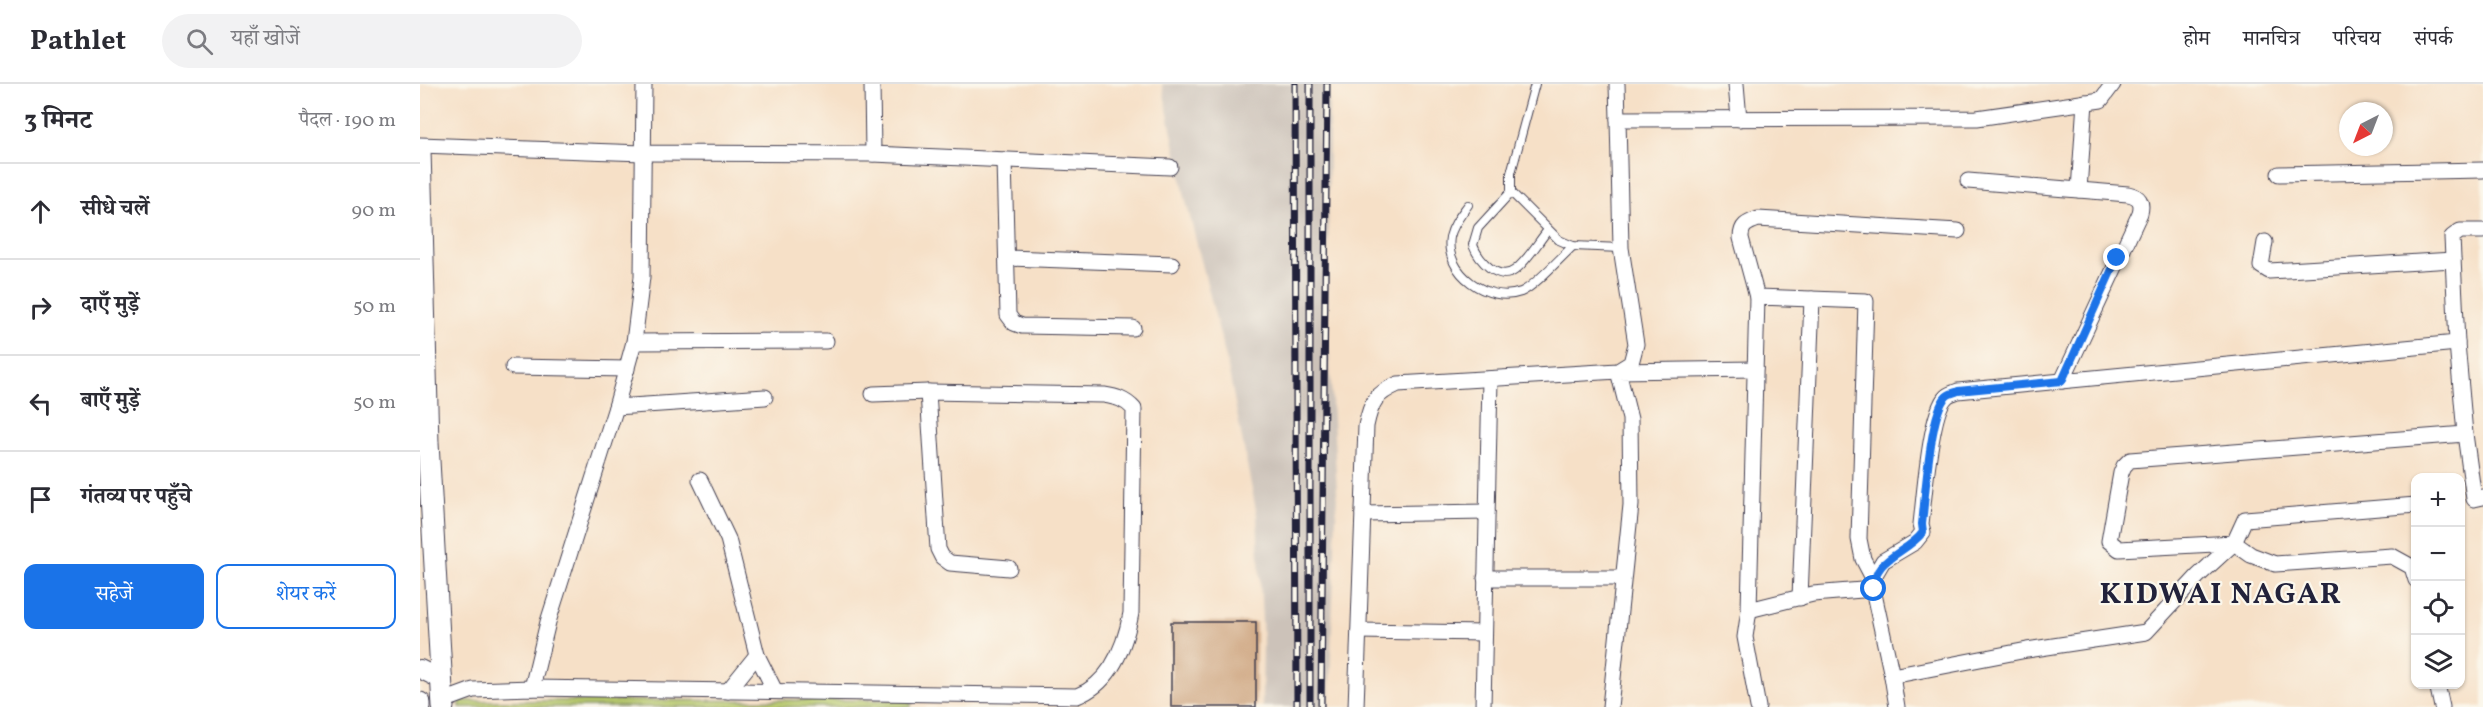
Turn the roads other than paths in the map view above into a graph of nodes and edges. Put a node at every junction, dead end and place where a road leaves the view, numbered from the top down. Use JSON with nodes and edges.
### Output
{"nodes":[{"id":1,"x":644,"y":84,"type":"edge"},
{"id":2,"x":872,"y":84,"type":"edge"},
{"id":3,"x":1535,"y":84,"type":"edge"},
{"id":4,"x":1617,"y":84,"type":"edge"},
{"id":5,"x":1736,"y":84,"type":"edge"},
{"id":6,"x":2113,"y":84,"type":"edge"},
{"id":7,"x":2085,"y":102,"type":"junction"},
{"id":8,"x":1739,"y":118,"type":"junction"},
{"id":9,"x":1618,"y":119,"type":"junction"},
{"id":10,"x":420,"y":147,"type":"edge"},
{"id":11,"x":643,"y":153,"type":"junction"},
{"id":12,"x":873,"y":154,"type":"junction"},
{"id":13,"x":1004,"y":160,"type":"junction"},
{"id":14,"x":1170,"y":167,"type":"dead end"},
{"id":15,"x":2483,"y":170,"type":"edge"},
{"id":16,"x":2279,"y":174,"type":"dead end"},
{"id":17,"x":1968,"y":181,"type":"dead end"},
{"id":18,"x":2079,"y":190,"type":"junction"},
{"id":19,"x":1511,"y":192,"type":"junction"},
{"id":20,"x":1468,"y":205,"type":"dead end"},
{"id":21,"x":1548,"y":230,"type":"junction"},
{"id":22,"x":1958,"y":231,"type":"dead end"},
{"id":23,"x":2483,"y":231,"type":"edge"},
{"id":24,"x":2265,"y":242,"type":"dead end"},
{"id":25,"x":1573,"y":246,"type":"junction"},
{"id":26,"x":1621,"y":248,"type":"junction"},
{"id":27,"x":1007,"y":258,"type":"junction"},
{"id":28,"x":2453,"y":260,"type":"junction"},
{"id":29,"x":1172,"y":264,"type":"dead end"},
{"id":30,"x":1757,"y":297,"type":"junction"},
{"id":31,"x":1812,"y":299,"type":"junction"},
{"id":32,"x":1133,"y":328,"type":"dead end"},
{"id":33,"x":826,"y":341,"type":"dead end"},
{"id":34,"x":634,"y":342,"type":"junction"},
{"id":35,"x":2457,"y":343,"type":"junction"},
{"id":36,"x":513,"y":367,"type":"dead end"},
{"id":37,"x":627,"y":369,"type":"junction"},
{"id":38,"x":1755,"y":369,"type":"junction"},
{"id":39,"x":1618,"y":371,"type":"junction"},
{"id":40,"x":1490,"y":379,"type":"junction"},
{"id":41,"x":2062,"y":381,"type":"junction"},
{"id":42,"x":928,"y":392,"type":"junction"},
{"id":43,"x":873,"y":394,"type":"dead end"},
{"id":44,"x":765,"y":397,"type":"dead end"},
{"id":45,"x":424,"y":405,"type":"edge"},
{"id":46,"x":616,"y":407,"type":"junction"},
{"id":47,"x":2465,"y":434,"type":"junction"},
{"id":48,"x":700,"y":480,"type":"dead end"},
{"id":49,"x":2472,"y":499,"type":"edge"},
{"id":50,"x":2411,"y":505,"type":"edge"},
{"id":51,"x":1487,"y":512,"type":"junction"},
{"id":52,"x":1363,"y":514,"type":"junction"},
{"id":53,"x":2234,"y":543,"type":"junction"},
{"id":54,"x":2411,"y":566,"type":"edge"},
{"id":55,"x":428,"y":567,"type":"edge"},
{"id":56,"x":1009,"y":568,"type":"dead end"},
{"id":57,"x":1485,"y":578,"type":"junction"},
{"id":58,"x":1623,"y":578,"type":"junction"},
{"id":59,"x":1874,"y":583,"type":"junction"},
{"id":60,"x":1800,"y":598,"type":"junction"},
{"id":61,"x":1749,"y":610,"type":"junction"},
{"id":62,"x":1359,"y":631,"type":"junction"},
{"id":63,"x":1484,"y":633,"type":"junction"},
{"id":64,"x":757,"y":655,"type":"junction"},
{"id":65,"x":420,"y":669,"type":"edge"},
{"id":66,"x":1892,"y":676,"type":"junction"},
{"id":67,"x":532,"y":688,"type":"junction"},
{"id":68,"x":2438,"y":689,"type":"edge"},
{"id":69,"x":728,"y":691,"type":"junction"},
{"id":70,"x":775,"y":691,"type":"junction"},
{"id":71,"x":420,"y":694,"type":"edge"},
{"id":72,"x":443,"y":696,"type":"edge"},
{"id":73,"x":986,"y":700,"type":"edge"},
{"id":74,"x":1356,"y":707,"type":"edge"},
{"id":75,"x":1483,"y":707,"type":"edge"},
{"id":76,"x":1610,"y":707,"type":"edge"},
{"id":77,"x":1758,"y":707,"type":"edge"},
{"id":78,"x":1897,"y":707,"type":"edge"},
{"id":79,"x":2442,"y":707,"type":"edge"}],
"edges":[{"from":1,"to":11,"type":"street"},
{"from":2,"to":12,"type":"street"},
{"from":3,"to":19,"type":"lane"},
{"from":4,"to":9,"type":"street"},
{"from":5,"to":8,"type":"street"},
{"from":6,"to":7,"type":"street"},
{"from":7,"to":8,"type":"street"},
{"from":7,"to":18,"type":"street"},
{"from":8,"to":9,"type":"street"},
{"from":9,"to":26,"type":"street"},
{"from":10,"to":11,"type":"street"},
{"from":10,"to":45,"type":"main road"},
{"from":11,"to":12,"type":"street"},
{"from":11,"to":34,"type":"street"},
{"from":12,"to":13,"type":"street"},
{"from":13,"to":14,"type":"street"},
{"from":13,"to":27,"type":"street"},
{"from":15,"to":16,"type":"street"},
{"from":17,"to":18,"type":"street"},
{"from":18,"to":41,"type":"street"},
{"from":19,"to":21,"type":"lane"},
{"from":19,"to":21,"type":"lane"},
{"from":20,"to":25,"type":"lane"},
{"from":21,"to":25,"type":"lane"},
{"from":22,"to":30,"type":"street"},
{"from":23,"to":28,"type":"street"},
{"from":24,"to":28,"type":"street"},
{"from":25,"to":26,"type":"lane"},
{"from":26,"to":39,"type":"street"},
{"from":27,"to":29,"type":"street"},
{"from":27,"to":32,"type":"street"},
{"from":28,"to":35,"type":"street"},
{"from":30,"to":31,"type":"street"},
{"from":30,"to":38,"type":"street"},
{"from":31,"to":59,"type":"street"},
{"from":31,"to":60,"type":"street"},
{"from":33,"to":34,"type":"street"},
{"from":34,"to":37,"type":"street"},
{"from":35,"to":41,"type":"street"},
{"from":35,"to":47,"type":"street"},
{"from":36,"to":37,"type":"street"},
{"from":37,"to":46,"type":"street"},
{"from":38,"to":39,"type":"street"},
{"from":38,"to":61,"type":"street"},
{"from":39,"to":40,"type":"street"},
{"from":39,"to":58,"type":"street"},
{"from":40,"to":51,"type":"street"},
{"from":40,"to":52,"type":"street"},
{"from":41,"to":59,"type":"street"},
{"from":42,"to":43,"type":"street"},
{"from":42,"to":56,"type":"street"},
{"from":42,"to":73,"type":"street"},
{"from":44,"to":46,"type":"street"},
{"from":45,"to":55,"type":"main road"},
{"from":46,"to":67,"type":"street"},
{"from":47,"to":49,"type":"street"},
{"from":47,"to":53,"type":"street"},
{"from":48,"to":64,"type":"street"},
{"from":50,"to":53,"type":"street"},
{"from":51,"to":52,"type":"street"},
{"from":51,"to":57,"type":"street"},
{"from":52,"to":62,"type":"street"},
{"from":53,"to":54,"type":"street"},
{"from":53,"to":66,"type":"street"},
{"from":55,"to":72,"type":"main road"},
{"from":57,"to":58,"type":"street"},
{"from":57,"to":63,"type":"street"},
{"from":58,"to":76,"type":"street"},
{"from":59,"to":60,"type":"street"},
{"from":59,"to":66,"type":"street"},
{"from":60,"to":61,"type":"street"},
{"from":61,"to":77,"type":"street"},
{"from":62,"to":63,"type":"street"},
{"from":62,"to":74,"type":"street"},
{"from":63,"to":75,"type":"street"},
{"from":64,"to":69,"type":"street"},
{"from":64,"to":70,"type":"street"},
{"from":65,"to":72,"type":"street"},
{"from":66,"to":78,"type":"street"},
{"from":67,"to":69,"type":"street"},
{"from":67,"to":72,"type":"street"},
{"from":68,"to":79,"type":"street"},
{"from":69,"to":70,"type":"street"},
{"from":70,"to":73,"type":"street"},
{"from":71,"to":72,"type":"street"}]}
